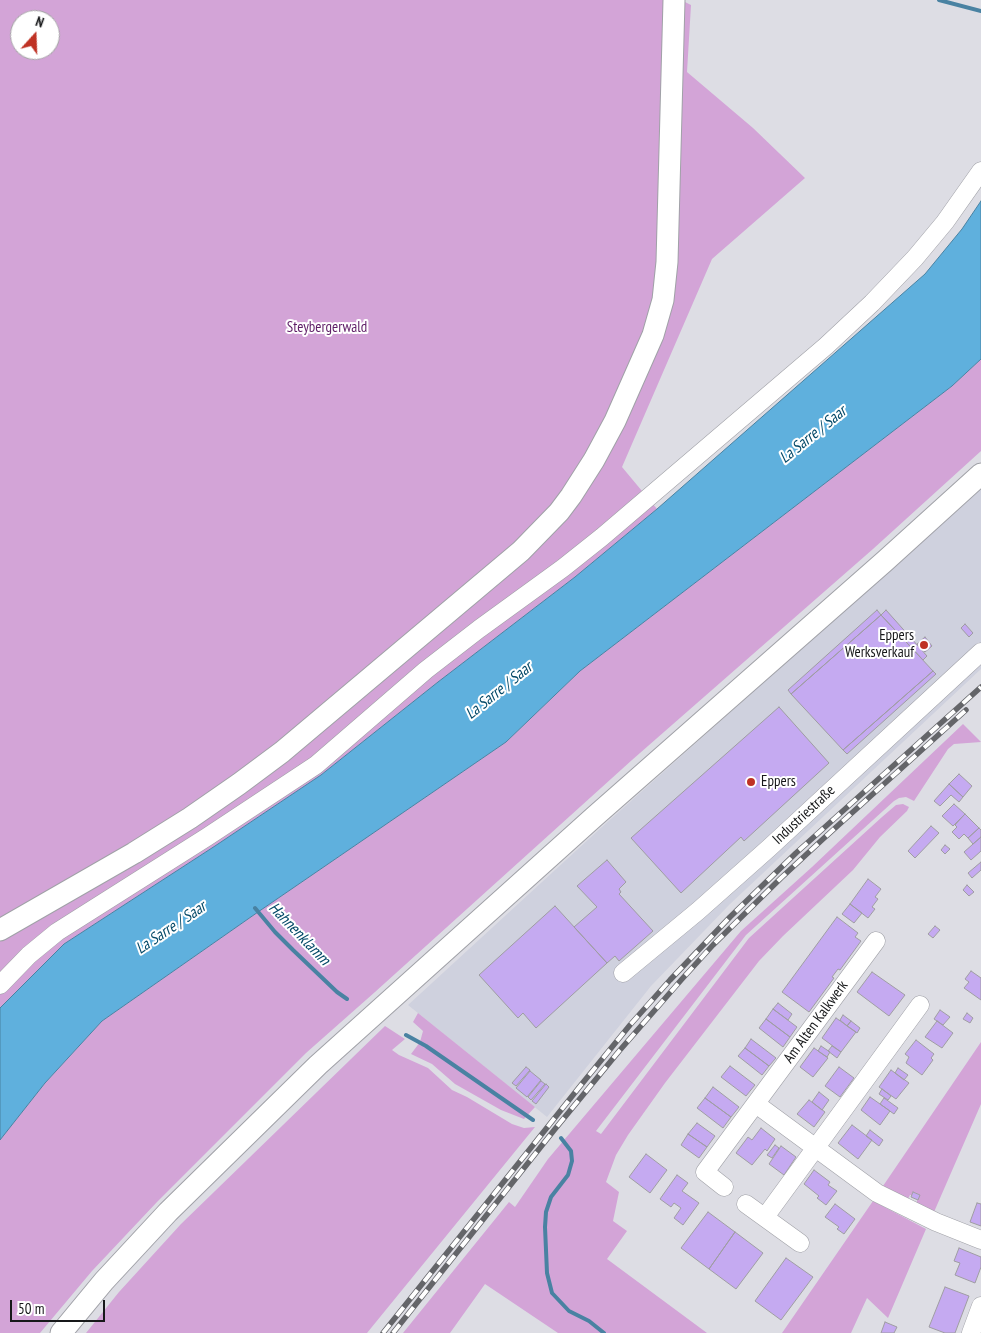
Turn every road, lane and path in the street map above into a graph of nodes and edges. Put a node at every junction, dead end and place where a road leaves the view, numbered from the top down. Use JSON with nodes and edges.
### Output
{"nodes":[{"id":1,"x":674,"y":0,"type":"edge"},
{"id":2,"x":981,"y":171,"type":"edge"},
{"id":3,"x":981,"y":474,"type":"edge"},
{"id":4,"x":981,"y":652,"type":"edge"},
{"id":5,"x":0,"y":930,"type":"edge"},
{"id":6,"x":876,"y":941,"type":"dead end"},
{"id":7,"x":624,"y":973,"type":"dead end"},
{"id":8,"x":0,"y":985,"type":"edge"},
{"id":9,"x":920,"y":1005,"type":"dead end"},
{"id":10,"x":756,"y":1104,"type":"junction"},
{"id":11,"x":815,"y":1148,"type":"junction"},
{"id":12,"x":724,"y":1187,"type":"dead end"},
{"id":13,"x":746,"y":1204,"type":"dead end"},
{"id":14,"x":764,"y":1217,"type":"junction"},
{"id":15,"x":981,"y":1240,"type":"edge"},
{"id":16,"x":800,"y":1243,"type":"dead end"},
{"id":17,"x":981,"y":1306,"type":"edge"},
{"id":18,"x":62,"y":1333,"type":"edge"},
{"id":19,"x":972,"y":1333,"type":"edge"}],
"edges":[{"from":1,"to":5,"type":"main road"},
{"from":2,"to":8,"type":"street"},
{"from":3,"to":18,"type":"main road"},
{"from":4,"to":7,"type":"street","name":"Industriestraße"},
{"from":6,"to":10,"type":"street","name":"Am Alten Kalkwerk"},
{"from":9,"to":11,"type":"street"},
{"from":10,"to":11,"type":"street"},
{"from":10,"to":12,"type":"street","name":"Am Alten Kalkwerk"},
{"from":11,"to":14,"type":"street"},
{"from":11,"to":15,"type":"street"},
{"from":13,"to":14,"type":"street"},
{"from":14,"to":16,"type":"street"},
{"from":17,"to":19,"type":"street"}]}
